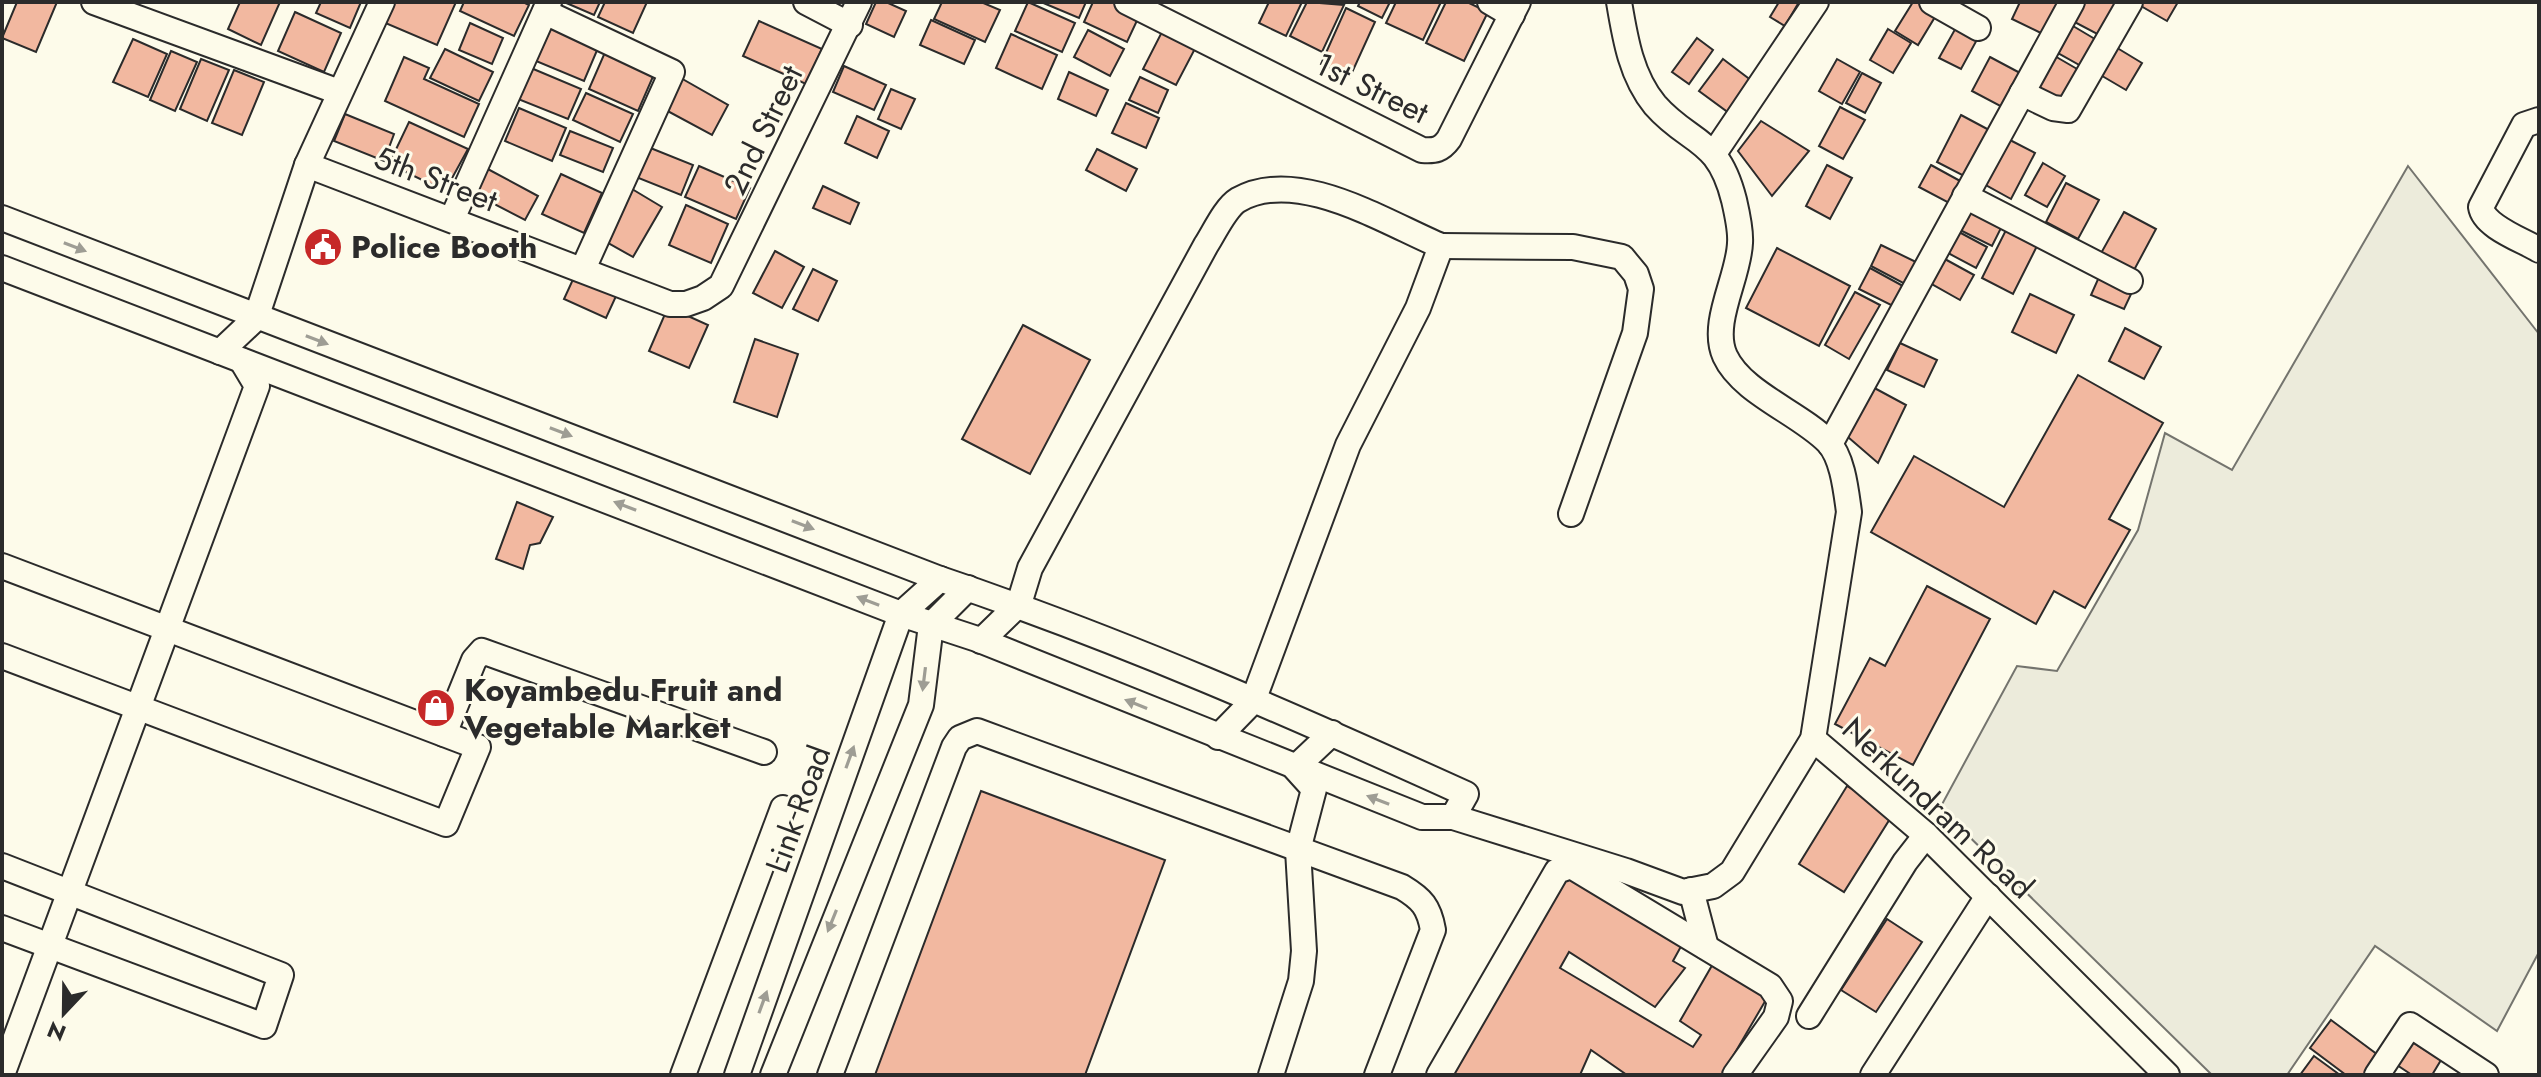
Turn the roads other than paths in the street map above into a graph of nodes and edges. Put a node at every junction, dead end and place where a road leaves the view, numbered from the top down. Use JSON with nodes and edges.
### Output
{"nodes":[{"id":1,"x":94,"y":2,"type":"edge"},
{"id":2,"x":382,"y":2,"type":"edge"},
{"id":3,"x":806,"y":2,"type":"edge"},
{"id":4,"x":859,"y":2,"type":"edge"},
{"id":5,"x":1127,"y":2,"type":"edge"},
{"id":6,"x":1490,"y":2,"type":"edge"},
{"id":7,"x":1619,"y":2,"type":"edge"},
{"id":8,"x":1816,"y":2,"type":"edge"},
{"id":9,"x":1932,"y":2,"type":"edge"},
{"id":10,"x":2072,"y":2,"type":"edge"},
{"id":11,"x":2130,"y":2,"type":"edge"},
{"id":12,"x":547,"y":7,"type":"edge"},
{"id":13,"x":1515,"y":8,"type":"edge"},
{"id":14,"x":850,"y":25,"type":"junction"},
{"id":15,"x":1978,"y":28,"type":"dead end"},
{"id":16,"x":339,"y":92,"type":"junction"},
{"id":17,"x":2022,"y":93,"type":"junction"},
{"id":18,"x":2539,"y":120,"type":"edge"},
{"id":19,"x":1715,"y":152,"type":"junction"},
{"id":20,"x":307,"y":165,"type":"junction"},
{"id":21,"x":1965,"y":196,"type":"junction"},
{"id":22,"x":2,"y":218,"type":"edge"},
{"id":23,"x":452,"y":219,"type":"junction"},
{"id":24,"x":1441,"y":246,"type":"junction"},
{"id":25,"x":2539,"y":250,"type":"edge"},
{"id":26,"x":2,"y":268,"type":"edge"},
{"id":27,"x":583,"y":269,"type":"junction"},
{"id":28,"x":2130,"y":281,"type":"dead end"},
{"id":29,"x":721,"y":286,"type":"joint"},
{"id":30,"x":256,"y":318,"type":"junction"},
{"id":31,"x":231,"y":357,"type":"junction"},
{"id":32,"x":1830,"y":444,"type":"junction"},
{"id":33,"x":1571,"y":514,"type":"dead end"},
{"id":34,"x":2,"y":566,"type":"edge"},
{"id":35,"x":940,"y":579,"type":"junction"},
{"id":36,"x":968,"y":588,"type":"junction"},
{"id":37,"x":1019,"y":604,"type":"junction"},
{"id":38,"x":901,"y":614,"type":"junction"},
{"id":39,"x":931,"y":625,"type":"junction"},
{"id":40,"x":169,"y":630,"type":"junction"},
{"id":41,"x":981,"y":641,"type":"junction"},
{"id":42,"x":2,"y":656,"type":"edge"},
{"id":43,"x":1253,"y":701,"type":"junction"},
{"id":44,"x":139,"y":708,"type":"junction"},
{"id":45,"x":1332,"y":733,"type":"junction"},
{"id":46,"x":444,"y":734,"type":"junction"},
{"id":47,"x":1218,"y":737,"type":"junction"},
{"id":48,"x":1813,"y":739,"type":"junction"},
{"id":49,"x":764,"y":752,"type":"dead end"},
{"id":50,"x":1295,"y":768,"type":"junction"},
{"id":51,"x":783,"y":808,"type":"dead end"},
{"id":52,"x":1453,"y":817,"type":"junction"},
{"id":53,"x":1926,"y":835,"type":"junction"},
{"id":54,"x":1298,"y":850,"type":"junction"},
{"id":55,"x":2,"y":866,"type":"edge"},
{"id":56,"x":1621,"y":881,"type":"junction"},
{"id":57,"x":1691,"y":890,"type":"junction"},
{"id":58,"x":71,"y":893,"type":"junction"},
{"id":59,"x":1988,"y":896,"type":"junction"},
{"id":60,"x":2,"y":928,"type":"edge"},
{"id":61,"x":51,"y":947,"type":"junction"},
{"id":62,"x":1706,"y":947,"type":"junction"},
{"id":63,"x":1809,"y":1016,"type":"dead end"},
{"id":64,"x":2,"y":1075,"type":"edge"},
{"id":65,"x":683,"y":1075,"type":"edge"},
{"id":66,"x":737,"y":1075,"type":"edge"},
{"id":67,"x":773,"y":1075,"type":"edge"},
{"id":68,"x":830,"y":1075,"type":"edge"},
{"id":69,"x":1271,"y":1075,"type":"edge"},
{"id":70,"x":1377,"y":1075,"type":"edge"},
{"id":71,"x":1439,"y":1075,"type":"edge"},
{"id":72,"x":1735,"y":1075,"type":"edge"},
{"id":73,"x":1873,"y":1075,"type":"edge"},
{"id":74,"x":2167,"y":1075,"type":"edge"},
{"id":75,"x":2377,"y":1075,"type":"edge"},
{"id":76,"x":2486,"y":1075,"type":"edge"}],
"edges":[{"from":1,"to":16,"type":"street"},
{"from":2,"to":16,"type":"street"},
{"from":3,"to":14,"type":"street"},
{"from":4,"to":14,"type":"street","name":"2nd Street"},
{"from":5,"to":13,"type":"street","name":"1st Street"},
{"from":6,"to":13,"type":"street"},
{"from":7,"to":19,"type":"street"},
{"from":8,"to":19,"type":"street"},
{"from":9,"to":15,"type":"street"},
{"from":10,"to":17,"type":"street"},
{"from":11,"to":17,"type":"street"},
{"from":12,"to":23,"type":"street"},
{"from":12,"to":27,"type":"street"},
{"from":14,"to":29,"type":"street","name":"2nd Street"},
{"from":16,"to":20,"type":"street"},
{"from":17,"to":21,"type":"street"},
{"from":18,"to":25,"type":"street"},
{"from":19,"to":32,"type":"street"},
{"from":20,"to":23,"type":"street","name":"5th Street"},
{"from":20,"to":30,"type":"street"},
{"from":21,"to":28,"type":"street"},
{"from":21,"to":32,"type":"street"},
{"from":22,"to":30,"type":"street","one_way":true},
{"from":23,"to":27,"type":"street","name":"5th Street"},
{"from":24,"to":33,"type":"street"},
{"from":24,"to":37,"type":"street"},
{"from":24,"to":43,"type":"street"},
{"from":26,"to":31,"type":"street"},
{"from":27,"to":29,"type":"street","name":"5th Street"},
{"from":30,"to":31,"type":"street"},
{"from":30,"to":35,"type":"street","one_way":true},
{"from":38,"to":31,"type":"street","one_way":true},
{"from":31,"to":40,"type":"street"},
{"from":32,"to":48,"type":"street","name":"Nerkundram Road"},
{"from":34,"to":40,"type":"street"},
{"from":35,"to":36,"type":"street"},
{"from":35,"to":38,"type":"street","name":"Link Road"},
{"from":36,"to":37,"type":"street"},
{"from":36,"to":39,"type":"street"},
{"from":37,"to":41,"type":"street"},
{"from":37,"to":43,"type":"street"},
{"from":38,"to":39,"type":"street"},
{"from":66,"to":38,"type":"street","name":"Link Road","one_way":true},
{"from":39,"to":41,"type":"street"},
{"from":39,"to":67,"type":"street","one_way":true},
{"from":40,"to":44,"type":"street"},
{"from":40,"to":46,"type":"street"},
{"from":47,"to":41,"type":"street","one_way":true},
{"from":42,"to":44,"type":"street"},
{"from":43,"to":45,"type":"street"},
{"from":43,"to":47,"type":"street"},
{"from":44,"to":46,"type":"street"},
{"from":44,"to":58,"type":"street"},
{"from":45,"to":50,"type":"street"},
{"from":45,"to":52,"type":"street"},
{"from":46,"to":49,"type":"street"},
{"from":47,"to":50,"type":"street"},
{"from":48,"to":53,"type":"street","name":"Nerkundram Road"},
{"from":48,"to":57,"type":"street"},
{"from":52,"to":50,"type":"street","one_way":true},
{"from":50,"to":54,"type":"street"},
{"from":51,"to":65,"type":"street"},
{"from":52,"to":56,"type":"street"},
{"from":53,"to":59,"type":"street","name":"Nerkundram Road"},
{"from":53,"to":63,"type":"street"},
{"from":54,"to":68,"type":"street"},
{"from":54,"to":69,"type":"street"},
{"from":54,"to":70,"type":"street"},
{"from":55,"to":58,"type":"street"},
{"from":56,"to":57,"type":"street"},
{"from":56,"to":62,"type":"street"},
{"from":56,"to":71,"type":"street"},
{"from":57,"to":62,"type":"street"},
{"from":58,"to":61,"type":"street"},
{"from":58,"to":61,"type":"street"},
{"from":59,"to":73,"type":"street"},
{"from":59,"to":74,"type":"street","name":"Nerkundram Road"},
{"from":60,"to":61,"type":"street"},
{"from":61,"to":64,"type":"street"},
{"from":62,"to":72,"type":"street"},
{"from":75,"to":76,"type":"street"}]}
